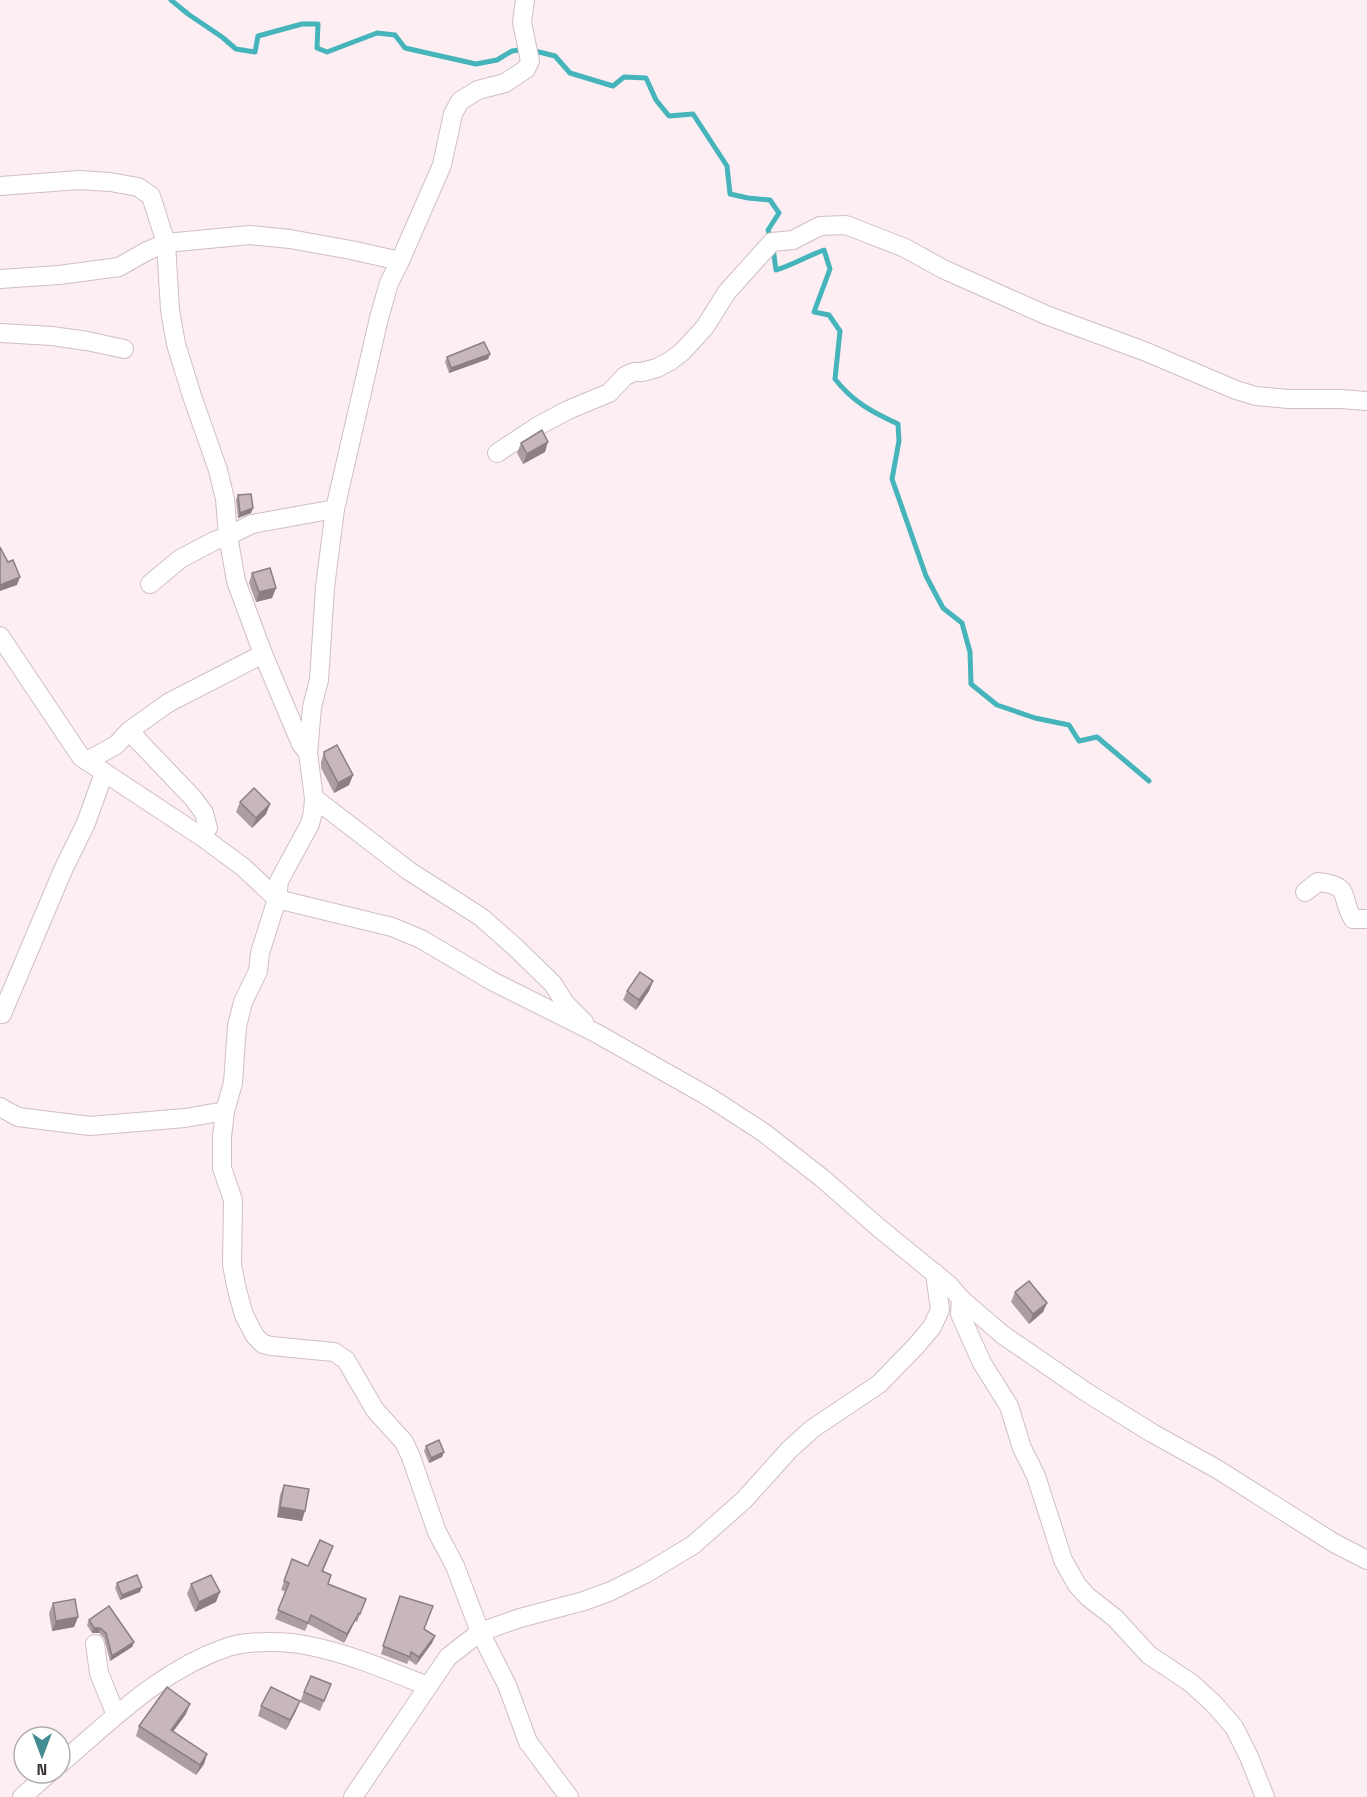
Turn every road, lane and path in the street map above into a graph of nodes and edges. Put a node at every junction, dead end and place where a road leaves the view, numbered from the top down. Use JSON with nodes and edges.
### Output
{"nodes":[{"id":1,"x":525,"y":0,"type":"edge"},
{"id":2,"x":0,"y":186,"type":"edge"},
{"id":3,"x":166,"y":243,"type":"junction"},
{"id":4,"x":400,"y":261,"type":"junction"},
{"id":5,"x":0,"y":279,"type":"edge"},
{"id":6,"x":0,"y":333,"type":"edge"},
{"id":7,"x":124,"y":349,"type":"dead end"},
{"id":8,"x":1367,"y":401,"type":"edge"},
{"id":9,"x":497,"y":453,"type":"dead end"},
{"id":10,"x":335,"y":509,"type":"junction"},
{"id":11,"x":228,"y":536,"type":"junction"},
{"id":12,"x":150,"y":584,"type":"dead end"},
{"id":13,"x":0,"y":636,"type":"edge"},
{"id":14,"x":262,"y":654,"type":"junction"},
{"id":15,"x":129,"y":731,"type":"junction"},
{"id":16,"x":308,"y":753,"type":"junction"},
{"id":17,"x":87,"y":761,"type":"junction"},
{"id":18,"x":104,"y":773,"type":"junction"},
{"id":19,"x":314,"y":798,"type":"junction"},
{"id":20,"x":208,"y":828,"type":"dead end"},
{"id":21,"x":1305,"y":892,"type":"dead end"},
{"id":22,"x":277,"y":899,"type":"junction"},
{"id":23,"x":1367,"y":919,"type":"edge"},
{"id":24,"x":0,"y":1014,"type":"edge"},
{"id":25,"x":596,"y":1033,"type":"junction"},
{"id":26,"x":0,"y":1107,"type":"edge"},
{"id":27,"x":225,"y":1111,"type":"junction"},
{"id":28,"x":935,"y":1273,"type":"junction"},
{"id":29,"x":961,"y":1299,"type":"junction"},
{"id":30,"x":1367,"y":1560,"type":"edge"},
{"id":31,"x":480,"y":1632,"type":"junction"},
{"id":32,"x":95,"y":1644,"type":"dead end"},
{"id":33,"x":428,"y":1686,"type":"junction"},
{"id":34,"x":116,"y":1714,"type":"junction"},
{"id":35,"x":72,"y":1753,"type":"edge"},
{"id":36,"x":36,"y":1785,"type":"edge"},
{"id":37,"x":21,"y":1797,"type":"edge"},
{"id":38,"x":353,"y":1797,"type":"edge"},
{"id":39,"x":569,"y":1797,"type":"edge"},
{"id":40,"x":1265,"y":1797,"type":"edge"}],
"edges":[{"from":1,"to":4,"type":"street"},
{"from":2,"to":3,"type":"street"},
{"from":3,"to":4,"type":"street"},
{"from":3,"to":5,"type":"street"},
{"from":3,"to":11,"type":"street"},
{"from":4,"to":10,"type":"street"},
{"from":6,"to":7,"type":"street"},
{"from":8,"to":9,"type":"street"},
{"from":10,"to":11,"type":"street"},
{"from":10,"to":16,"type":"street"},
{"from":11,"to":12,"type":"street"},
{"from":11,"to":14,"type":"street"},
{"from":13,"to":17,"type":"street"},
{"from":14,"to":15,"type":"street"},
{"from":14,"to":16,"type":"street"},
{"from":15,"to":17,"type":"street"},
{"from":15,"to":20,"type":"street"},
{"from":16,"to":19,"type":"street"},
{"from":17,"to":18,"type":"street"},
{"from":18,"to":22,"type":"street"},
{"from":18,"to":24,"type":"street"},
{"from":19,"to":22,"type":"street"},
{"from":19,"to":25,"type":"street"},
{"from":21,"to":23,"type":"street"},
{"from":22,"to":25,"type":"street"},
{"from":22,"to":27,"type":"street"},
{"from":25,"to":28,"type":"street"},
{"from":26,"to":27,"type":"street"},
{"from":27,"to":31,"type":"street"},
{"from":28,"to":29,"type":"street"},
{"from":28,"to":31,"type":"street"},
{"from":29,"to":30,"type":"street"},
{"from":29,"to":40,"type":"street"},
{"from":31,"to":33,"type":"street"},
{"from":31,"to":39,"type":"street"},
{"from":32,"to":34,"type":"street"},
{"from":33,"to":34,"type":"street"},
{"from":33,"to":38,"type":"street"},
{"from":34,"to":35,"type":"street"},
{"from":36,"to":37,"type":"street"}]}
